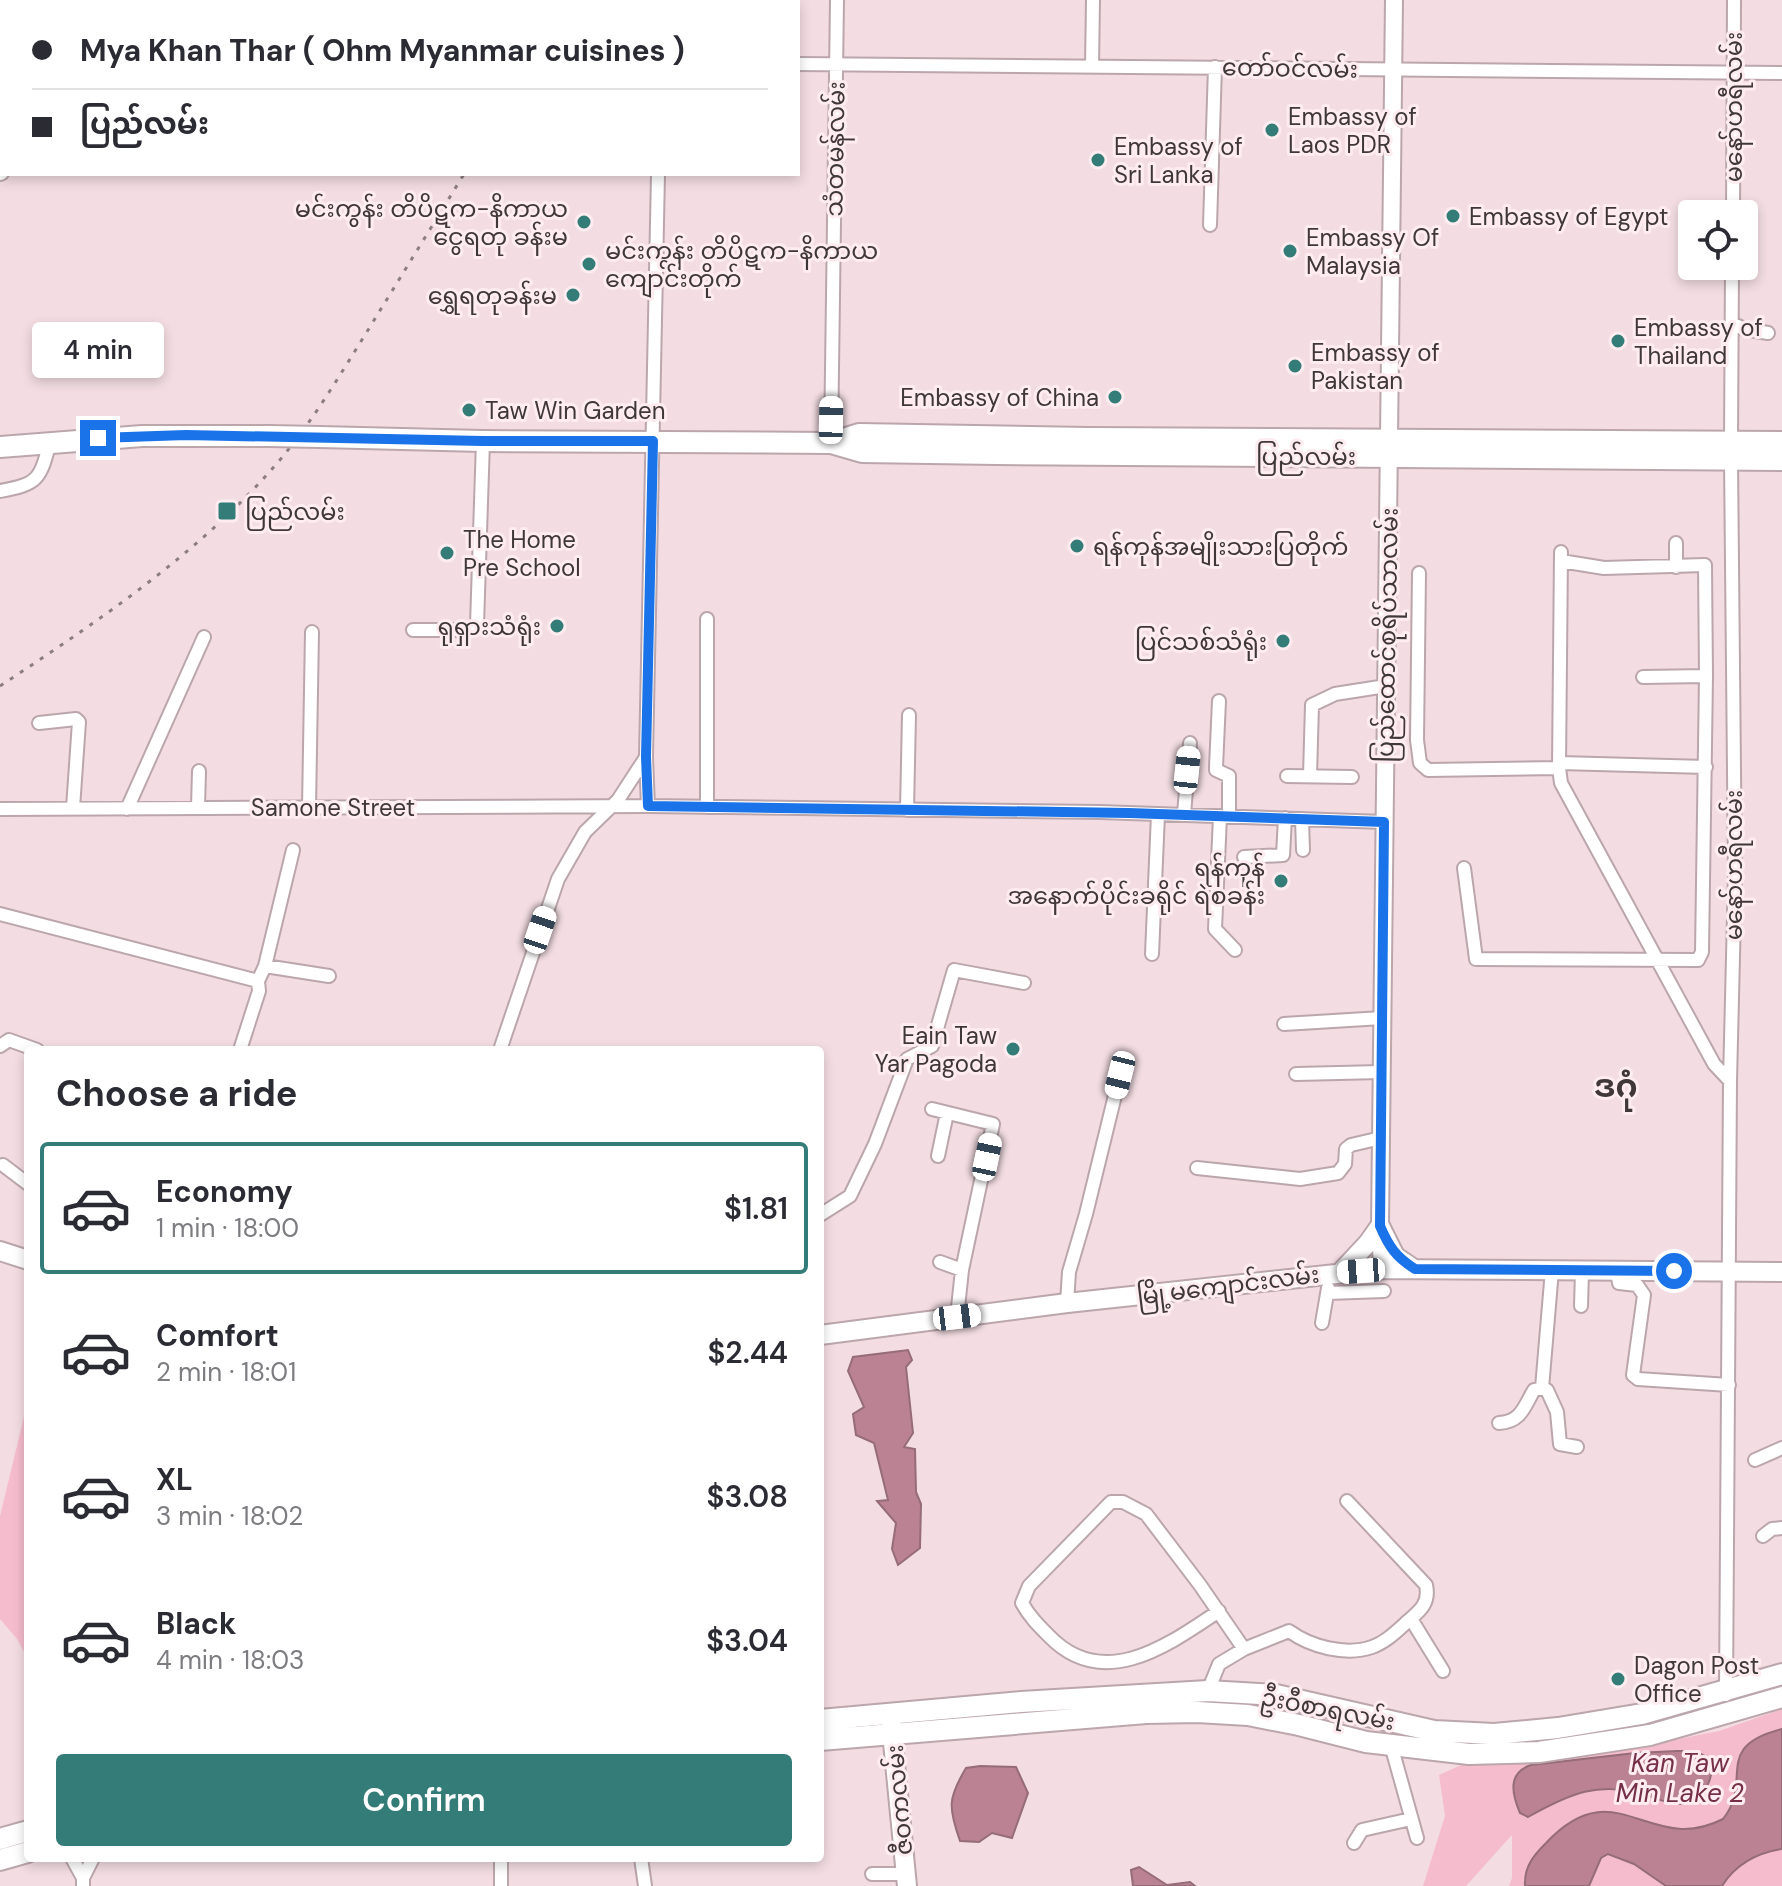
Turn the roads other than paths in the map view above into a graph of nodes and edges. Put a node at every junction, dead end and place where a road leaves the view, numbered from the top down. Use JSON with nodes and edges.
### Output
{"nodes":[{"id":1,"x":219,"y":0,"type":"edge"},
{"id":2,"x":235,"y":0,"type":"edge"},
{"id":3,"x":837,"y":0,"type":"edge"},
{"id":4,"x":1093,"y":0,"type":"edge"},
{"id":5,"x":1394,"y":0,"type":"edge"},
{"id":6,"x":1734,"y":0,"type":"edge"},
{"id":7,"x":837,"y":63,"type":"junction"},
{"id":8,"x":800,"y":64,"type":"edge"},
{"id":9,"x":1092,"y":67,"type":"junction"},
{"id":10,"x":1215,"y":67,"type":"junction"},
{"id":11,"x":1393,"y":69,"type":"junction"},
{"id":12,"x":1782,"y":73,"type":"edge"},
{"id":13,"x":1734,"y":74,"type":"junction"},
{"id":14,"x":658,"y":176,"type":"edge"},
{"id":15,"x":1733,"y":200,"type":"edge"},
{"id":16,"x":1210,"y":225,"type":"dead end"},
{"id":17,"x":1732,"y":280,"type":"edge"},
{"id":18,"x":1732,"y":323,"type":"junction"},
{"id":19,"x":1768,"y":333,"type":"dead end"},
{"id":20,"x":483,"y":441,"type":"junction"},
{"id":21,"x":653,"y":441,"type":"junction"},
{"id":22,"x":50,"y":442,"type":"junction"},
{"id":23,"x":1782,"y":442,"type":"edge"},
{"id":24,"x":831,"y":443,"type":"junction"},
{"id":25,"x":2,"y":445,"type":"edge"},
{"id":26,"x":1389,"y":448,"type":"junction"},
{"id":27,"x":1731,"y":450,"type":"junction"},
{"id":28,"x":1782,"y":460,"type":"edge"},
{"id":29,"x":0,"y":491,"type":"edge"},
{"id":30,"x":1676,"y":543,"type":"dead end"},
{"id":31,"x":1676,"y":567,"type":"junction"},
{"id":32,"x":1419,"y":573,"type":"dead end"},
{"id":33,"x":707,"y":619,"type":"dead end"},
{"id":34,"x":413,"y":630,"type":"dead end"},
{"id":35,"x":312,"y":632,"type":"dead end"},
{"id":36,"x":204,"y":637,"type":"dead end"},
{"id":37,"x":1706,"y":676,"type":"junction"},
{"id":38,"x":1643,"y":677,"type":"dead end"},
{"id":39,"x":1386,"y":686,"type":"junction"},
{"id":40,"x":1219,"y":701,"type":"dead end"},
{"id":41,"x":909,"y":715,"type":"dead end"},
{"id":42,"x":39,"y":723,"type":"dead end"},
{"id":43,"x":1190,"y":743,"type":"dead end"},
{"id":44,"x":646,"y":757,"type":"junction"},
{"id":45,"x":1559,"y":766,"type":"junction"},
{"id":46,"x":1706,"y":767,"type":"junction"},
{"id":47,"x":199,"y":771,"type":"dead end"},
{"id":48,"x":1287,"y":776,"type":"dead end"},
{"id":49,"x":1310,"y":776,"type":"junction"},
{"id":50,"x":1352,"y":777,"type":"dead end"},
{"id":51,"x":613,"y":805,"type":"junction"},
{"id":52,"x":648,"y":806,"type":"junction"},
{"id":53,"x":198,"y":807,"type":"junction"},
{"id":54,"x":309,"y":807,"type":"junction"},
{"id":55,"x":707,"y":807,"type":"junction"},
{"id":56,"x":73,"y":808,"type":"junction"},
{"id":57,"x":0,"y":809,"type":"edge"},
{"id":58,"x":127,"y":809,"type":"junction"},
{"id":59,"x":907,"y":810,"type":"junction"},
{"id":60,"x":1158,"y":814,"type":"junction"},
{"id":61,"x":1184,"y":814,"type":"junction"},
{"id":62,"x":1224,"y":816,"type":"junction"},
{"id":63,"x":1285,"y":818,"type":"junction"},
{"id":64,"x":1302,"y":819,"type":"junction"},
{"id":65,"x":1384,"y":822,"type":"junction"},
{"id":66,"x":293,"y":850,"type":"dead end"},
{"id":67,"x":1303,"y":850,"type":"dead end"},
{"id":68,"x":1244,"y":857,"type":"dead end"},
{"id":69,"x":1464,"y":868,"type":"dead end"},
{"id":70,"x":1,"y":919,"type":"edge"},
{"id":71,"x":1235,"y":950,"type":"dead end"},
{"id":72,"x":1152,"y":954,"type":"dead end"},
{"id":73,"x":1658,"y":961,"type":"junction"},
{"id":74,"x":265,"y":966,"type":"junction"},
{"id":75,"x":329,"y":976,"type":"dead end"},
{"id":76,"x":258,"y":981,"type":"junction"},
{"id":77,"x":1024,"y":983,"type":"dead end"},
{"id":78,"x":1382,"y":1018,"type":"junction"},
{"id":79,"x":1284,"y":1024,"type":"dead end"},
{"id":80,"x":1,"y":1044,"type":"edge"},
{"id":81,"x":26,"y":1046,"type":"edge"},
{"id":82,"x":241,"y":1046,"type":"edge"},
{"id":83,"x":501,"y":1046,"type":"edge"},
{"id":84,"x":1381,"y":1072,"type":"junction"},
{"id":85,"x":1296,"y":1074,"type":"dead end"},
{"id":86,"x":1120,"y":1075,"type":"dead end"},
{"id":87,"x":1730,"y":1081,"type":"junction"},
{"id":88,"x":932,"y":1109,"type":"dead end"},
{"id":89,"x":947,"y":1113,"type":"junction"},
{"id":90,"x":1381,"y":1138,"type":"junction"},
{"id":91,"x":938,"y":1156,"type":"dead end"},
{"id":92,"x":3,"y":1165,"type":"dead end"},
{"id":93,"x":1197,"y":1168,"type":"dead end"},
{"id":94,"x":24,"y":1181,"type":"edge"},
{"id":95,"x":824,"y":1212,"type":"edge"},
{"id":96,"x":1380,"y":1226,"type":"junction"},
{"id":97,"x":0,"y":1251,"type":"edge"},
{"id":98,"x":24,"y":1259,"type":"edge"},
{"id":99,"x":940,"y":1262,"type":"dead end"},
{"id":100,"x":1382,"y":1269,"type":"junction"},
{"id":101,"x":1415,"y":1269,"type":"junction"},
{"id":102,"x":962,"y":1270,"type":"junction"},
{"id":103,"x":1552,"y":1270,"type":"junction"},
{"id":104,"x":1582,"y":1271,"type":"junction"},
{"id":105,"x":1617,"y":1271,"type":"junction"},
{"id":106,"x":1335,"y":1272,"type":"junction"},
{"id":107,"x":1730,"y":1272,"type":"junction"},
{"id":108,"x":1782,"y":1272,"type":"edge"},
{"id":109,"x":1384,"y":1291,"type":"dead end"},
{"id":110,"x":1328,"y":1293,"type":"junction"},
{"id":111,"x":1067,"y":1303,"type":"junction"},
{"id":112,"x":1581,"y":1306,"type":"dead end"},
{"id":113,"x":957,"y":1317,"type":"junction"},
{"id":114,"x":1322,"y":1323,"type":"dead end"},
{"id":115,"x":824,"y":1334,"type":"edge"},
{"id":116,"x":1729,"y":1385,"type":"junction"},
{"id":117,"x":1542,"y":1388,"type":"junction"},
{"id":118,"x":1499,"y":1423,"type":"dead end"},
{"id":119,"x":1577,"y":1447,"type":"dead end"},
{"id":120,"x":1782,"y":1448,"type":"edge"},
{"id":121,"x":1755,"y":1460,"type":"dead end"},
{"id":122,"x":1347,"y":1501,"type":"dead end"},
{"id":123,"x":1782,"y":1528,"type":"edge"},
{"id":124,"x":1763,"y":1536,"type":"dead end"},
{"id":125,"x":1219,"y":1611,"type":"junction"},
{"id":126,"x":1411,"y":1619,"type":"junction"},
{"id":127,"x":1244,"y":1649,"type":"junction"},
{"id":128,"x":1443,"y":1671,"type":"dead end"},
{"id":129,"x":1782,"y":1674,"type":"edge"},
{"id":130,"x":1212,"y":1691,"type":"junction"},
{"id":131,"x":1782,"y":1697,"type":"edge"},
{"id":132,"x":1727,"y":1701,"type":"junction"},
{"id":133,"x":996,"y":1704,"type":"junction"},
{"id":134,"x":1214,"y":1713,"type":"junction"},
{"id":135,"x":888,"y":1714,"type":"junction"},
{"id":136,"x":824,"y":1720,"type":"edge"},
{"id":137,"x":1382,"y":1720,"type":"junction"},
{"id":138,"x":997,"y":1725,"type":"junction"},
{"id":139,"x":894,"y":1734,"type":"junction"},
{"id":140,"x":824,"y":1740,"type":"edge"},
{"id":141,"x":1505,"y":1743,"type":"junction"},
{"id":142,"x":1384,"y":1744,"type":"junction"},
{"id":143,"x":1411,"y":1819,"type":"junction"},
{"id":144,"x":24,"y":1832,"type":"edge"},
{"id":145,"x":1417,"y":1838,"type":"dead end"},
{"id":146,"x":0,"y":1839,"type":"edge"},
{"id":147,"x":1354,"y":1843,"type":"dead end"},
{"id":148,"x":24,"y":1853,"type":"edge"},
{"id":149,"x":0,"y":1860,"type":"edge"},
{"id":150,"x":74,"y":1862,"type":"edge"},
{"id":151,"x":91,"y":1862,"type":"edge"},
{"id":152,"x":501,"y":1862,"type":"edge"},
{"id":153,"x":642,"y":1862,"type":"edge"},
{"id":154,"x":872,"y":1874,"type":"dead end"},
{"id":155,"x":907,"y":1880,"type":"edge"},
{"id":156,"x":83,"y":1882,"type":"edge"},
{"id":157,"x":501,"y":1886,"type":"edge"},
{"id":158,"x":645,"y":1886,"type":"edge"}],
"edges":[{"from":1,"to":2,"type":"street"},
{"from":3,"to":7,"type":"street","name":"သံတမန်လမ်း"},
{"from":4,"to":9,"type":"street"},
{"from":5,"to":11,"type":"street","name":"ပြည်ထောင်စုရိပ်သာလမ်း"},
{"from":6,"to":13,"type":"street","name":"မနော်ဟရီလမ်း"},
{"from":7,"to":8,"type":"street","name":"တော်ဝင်လမ်း"},
{"from":7,"to":9,"type":"street","name":"တော်ဝင်လမ်း"},
{"from":7,"to":24,"type":"street","name":"သံတမန်လမ်း"},
{"from":9,"to":10,"type":"street","name":"တော်ဝင်လမ်း"},
{"from":10,"to":11,"type":"street","name":"တော်ဝင်လမ်း"},
{"from":10,"to":16,"type":"street"},
{"from":11,"to":13,"type":"street","name":"တော်ဝင်လမ်း"},
{"from":11,"to":26,"type":"street","name":"ပြည်ထောင်စုရိပ်သာလမ်း"},
{"from":12,"to":13,"type":"street","name":"တော်ဝင်လမ်း"},
{"from":13,"to":15,"type":"street","name":"မနော်ဟရီလမ်း"},
{"from":14,"to":21,"type":"street"},
{"from":17,"to":18,"type":"street","name":"မနော်ဟရီလမ်း"},
{"from":18,"to":19,"type":"street"},
{"from":18,"to":27,"type":"street","name":"မနော်ဟရီလမ်း"},
{"from":20,"to":21,"type":"main road","name":"ပြည်လမ်း"},
{"from":20,"to":22,"type":"main road","name":"ပြည်လမ်း","bridge":true},
{"from":20,"to":34,"type":"street"},
{"from":21,"to":24,"type":"main road","name":"ပြည်လမ်း"},
{"from":21,"to":44,"type":"street"},
{"from":22,"to":25,"type":"main road","name":"ပြည်လမ်း"},
{"from":22,"to":29,"type":"street"},
{"from":23,"to":27,"type":"main road","name":"ပြည်လမ်း"},
{"from":24,"to":26,"type":"main road","name":"ပြည်လမ်း"},
{"from":26,"to":27,"type":"main road","name":"ပြည်လမ်း"},
{"from":26,"to":39,"type":"street","name":"ပြည်ထောင်စုရိပ်သာလမ်း"},
{"from":27,"to":28,"type":"main road","name":"ပြည်လမ်း"},
{"from":27,"to":87,"type":"street","name":"မနော်ဟရီလမ်း"},
{"from":30,"to":31,"type":"street"},
{"from":31,"to":37,"type":"street"},
{"from":31,"to":45,"type":"street"},
{"from":32,"to":45,"type":"street"},
{"from":33,"to":55,"type":"street"},
{"from":35,"to":54,"type":"street"},
{"from":36,"to":58,"type":"street"},
{"from":37,"to":38,"type":"street"},
{"from":37,"to":46,"type":"street"},
{"from":39,"to":49,"type":"street"},
{"from":39,"to":65,"type":"street","name":"ပြည်ထောင်စုရိပ်သာလမ်း"},
{"from":40,"to":62,"type":"street"},
{"from":41,"to":59,"type":"street"},
{"from":42,"to":56,"type":"street"},
{"from":43,"to":61,"type":"street"},
{"from":44,"to":51,"type":"street"},
{"from":44,"to":52,"type":"street"},
{"from":45,"to":46,"type":"street"},
{"from":45,"to":73,"type":"street"},
{"from":46,"to":73,"type":"street"},
{"from":47,"to":53,"type":"street"},
{"from":48,"to":49,"type":"street"},
{"from":49,"to":50,"type":"street"},
{"from":51,"to":52,"type":"street","name":"Samone Street"},
{"from":51,"to":54,"type":"street","name":"Samone Street"},
{"from":51,"to":83,"type":"street"},
{"from":52,"to":55,"type":"street","name":"Samone Street"},
{"from":53,"to":54,"type":"street","name":"Samone Street"},
{"from":53,"to":58,"type":"street","name":"Samone Street"},
{"from":55,"to":59,"type":"street","name":"Samone Street"},
{"from":56,"to":57,"type":"street","name":"Samone Street"},
{"from":56,"to":58,"type":"street","name":"Samone Street"},
{"from":59,"to":60,"type":"street","name":"Samone Street"},
{"from":60,"to":61,"type":"street","name":"Samone Street"},
{"from":60,"to":72,"type":"street"},
{"from":61,"to":62,"type":"street","name":"Samone Street"},
{"from":62,"to":63,"type":"street","name":"Samone Street"},
{"from":62,"to":71,"type":"street"},
{"from":63,"to":64,"type":"street","name":"Samone Street"},
{"from":63,"to":68,"type":"street"},
{"from":64,"to":65,"type":"street","name":"Samone Street"},
{"from":64,"to":67,"type":"street"},
{"from":65,"to":78,"type":"street","name":"ပြည်ထောင်စုရိပ်သာလမ်း"},
{"from":66,"to":74,"type":"street"},
{"from":69,"to":73,"type":"street"},
{"from":70,"to":76,"type":"street"},
{"from":73,"to":87,"type":"street"},
{"from":74,"to":75,"type":"street"},
{"from":74,"to":76,"type":"street"},
{"from":76,"to":82,"type":"street"},
{"from":77,"to":95,"type":"street"},
{"from":78,"to":79,"type":"street"},
{"from":78,"to":84,"type":"street","name":"ပြည်ထောင်စုရိပ်သာလမ်း"},
{"from":80,"to":81,"type":"street"},
{"from":84,"to":85,"type":"street"},
{"from":84,"to":90,"type":"street","name":"ပြည်ထောင်စုရိပ်သာလမ်း"},
{"from":86,"to":111,"type":"street"},
{"from":87,"to":107,"type":"street","name":"မနော်ဟရီလမ်း"},
{"from":88,"to":89,"type":"street"},
{"from":89,"to":91,"type":"street"},
{"from":89,"to":102,"type":"street"},
{"from":90,"to":93,"type":"street"},
{"from":90,"to":96,"type":"street","name":"ပြည်ထောင်စုရိပ်သာလမ်း"},
{"from":92,"to":94,"type":"street"},
{"from":96,"to":100,"type":"street","name":"ပြည်ထောင်စုရိပ်သာလမ်း"},
{"from":96,"to":101,"type":"main road"},
{"from":96,"to":106,"type":"main road"},
{"from":97,"to":98,"type":"main road"},
{"from":99,"to":102,"type":"street"},
{"from":100,"to":101,"type":"main road","name":"မြို့မကျောင်းလမ်း"},
{"from":100,"to":106,"type":"main road","name":"မြို့မကျောင်းလမ်း"},
{"from":101,"to":103,"type":"main road","name":"မြို့မကျောင်းလမ်း"},
{"from":102,"to":113,"type":"street"},
{"from":103,"to":104,"type":"main road","name":"မြို့မကျောင်းလမ်း"},
{"from":103,"to":117,"type":"street"},
{"from":104,"to":105,"type":"main road","name":"မြို့မကျောင်းလမ်း"},
{"from":104,"to":112,"type":"street"},
{"from":105,"to":107,"type":"main road","name":"မြို့မကျောင်းလမ်း"},
{"from":105,"to":116,"type":"street"},
{"from":106,"to":110,"type":"street"},
{"from":106,"to":111,"type":"main road","name":"မြို့မကျောင်းလမ်း"},
{"from":107,"to":108,"type":"main road","name":"မြို့မကျောင်းလမ်း"},
{"from":107,"to":116,"type":"street","name":"မနော်ဟရီလမ်း"},
{"from":109,"to":110,"type":"street"},
{"from":110,"to":114,"type":"street"},
{"from":111,"to":113,"type":"main road","name":"မြို့မကျောင်းလမ်း"},
{"from":113,"to":115,"type":"main road","name":"မြို့မကျောင်းလမ်း"},
{"from":116,"to":132,"type":"street","name":"မနော်ဟရီလမ်း"},
{"from":117,"to":118,"type":"street"},
{"from":117,"to":119,"type":"street"},
{"from":120,"to":121,"type":"street"},
{"from":122,"to":126,"type":"street"},
{"from":123,"to":124,"type":"street"},
{"from":125,"to":125,"type":"street"},
{"from":125,"to":127,"type":"street"},
{"from":126,"to":127,"type":"street"},
{"from":126,"to":128,"type":"street"},
{"from":127,"to":130,"type":"street"},
{"from":129,"to":132,"type":"main road","name":"ဦးဝီစာရလမ်း"},
{"from":130,"to":133,"type":"main road","name":"ဦးဝီစာရလမ်း"},
{"from":130,"to":134,"type":"main road"},
{"from":130,"to":137,"type":"main road","name":"ဦးဝီစာရလမ်း"},
{"from":131,"to":132,"type":"main road","name":"ဦးဝီစာရလမ်း"},
{"from":132,"to":141,"type":"main road","name":"ဦးဝီစာရလမ်း"},
{"from":133,"to":135,"type":"main road","name":"ဦးဝီစာရလမ်း"},
{"from":133,"to":138,"type":"main road"},
{"from":134,"to":138,"type":"main road","name":"ဦးဝီစာရလမ်း"},
{"from":134,"to":142,"type":"main road","name":"ဦးဝီစာရလမ်း"},
{"from":135,"to":136,"type":"main road","name":"ဦးဝီစာရလမ်း"},
{"from":135,"to":139,"type":"main road","name":"ဇီဝကလမ်း"},
{"from":137,"to":141,"type":"main road","name":"ဦးဝီစာရလမ်း"},
{"from":137,"to":142,"type":"main road"},
{"from":138,"to":139,"type":"main road","name":"ဦးဝီစာရလမ်း"},
{"from":139,"to":140,"type":"main road","name":"ဦးဝီစာရလမ်း"},
{"from":139,"to":155,"type":"main road","name":"ဇီဝကလမ်း"},
{"from":141,"to":142,"type":"main road","name":"ဦးဝီစာရလမ်း"},
{"from":142,"to":143,"type":"street"},
{"from":143,"to":145,"type":"street"},
{"from":143,"to":147,"type":"street"},
{"from":144,"to":146,"type":"main road"},
{"from":148,"to":149,"type":"main road"},
{"from":150,"to":156,"type":"street"},
{"from":151,"to":156,"type":"street"},
{"from":152,"to":157,"type":"street"},
{"from":153,"to":158,"type":"street"},
{"from":154,"to":155,"type":"street"}]}
